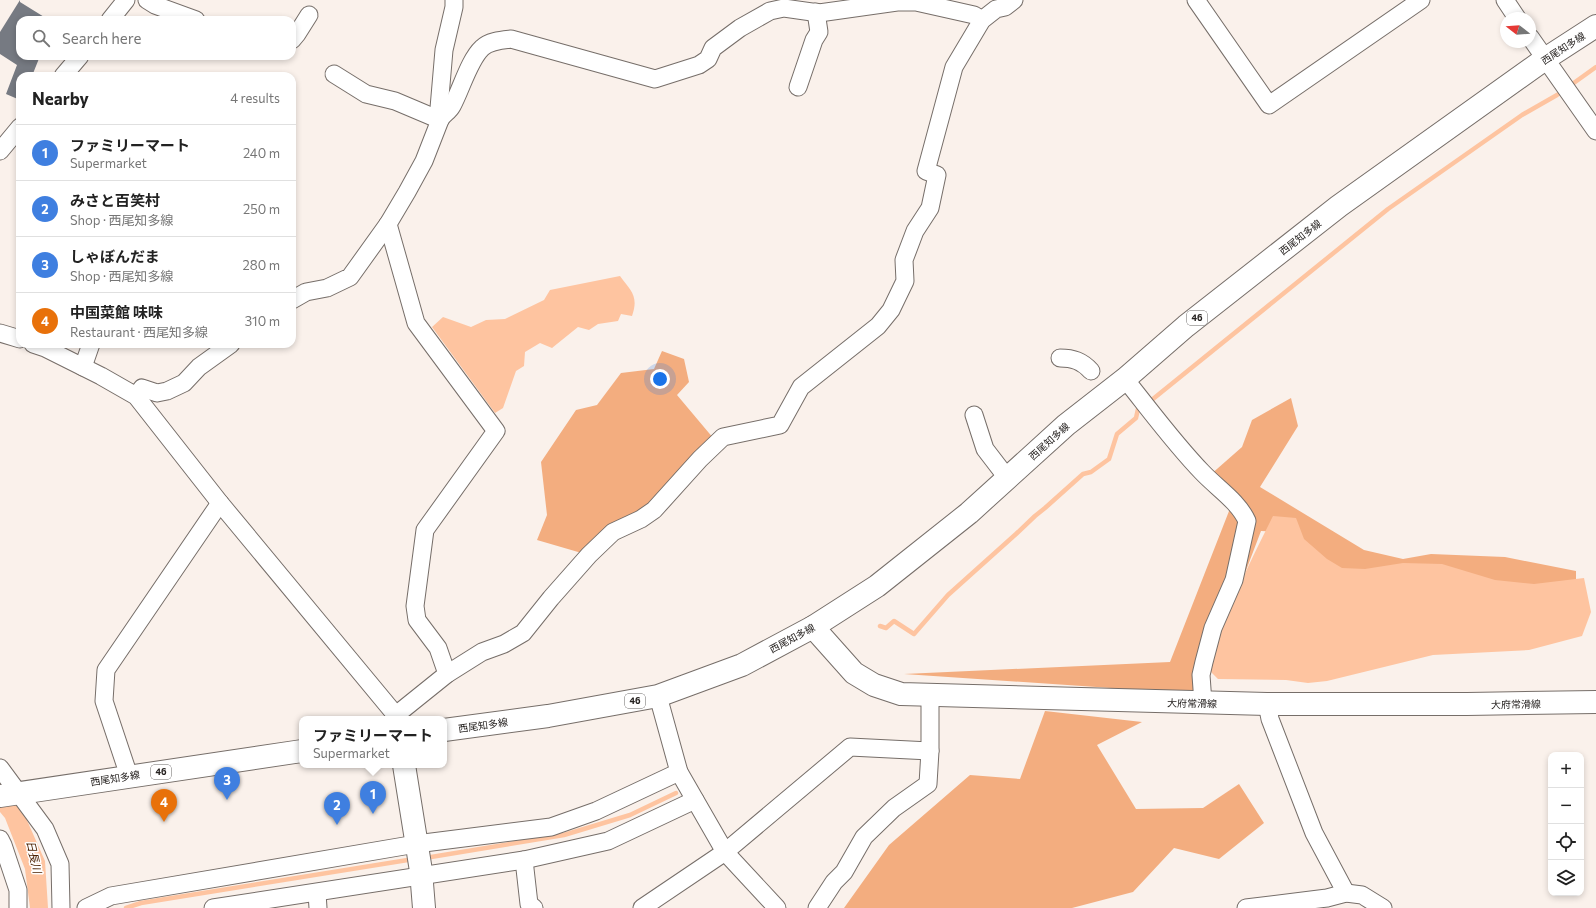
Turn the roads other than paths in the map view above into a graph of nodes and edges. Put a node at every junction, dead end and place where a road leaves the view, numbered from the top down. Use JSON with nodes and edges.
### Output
{"nodes":[{"id":1,"x":126,"y":0,"type":"edge"},
{"id":2,"x":147,"y":0,"type":"edge"},
{"id":3,"x":454,"y":0,"type":"edge"},
{"id":4,"x":1014,"y":0,"type":"edge"},
{"id":5,"x":1196,"y":0,"type":"edge"},
{"id":6,"x":1421,"y":0,"type":"edge"},
{"id":7,"x":1504,"y":0,"type":"edge"},
{"id":8,"x":993,"y":4,"type":"edge"},
{"id":9,"x":816,"y":12,"type":"junction"},
{"id":10,"x":1513,"y":12,"type":"edge"},
{"id":11,"x":309,"y":15,"type":"dead end"},
{"id":12,"x":113,"y":16,"type":"edge"},
{"id":13,"x":185,"y":16,"type":"edge"},
{"id":14,"x":982,"y":20,"type":"junction"},
{"id":15,"x":1596,"y":26,"type":"edge"},
{"id":16,"x":296,"y":34,"type":"edge"},
{"id":17,"x":1536,"y":46,"type":"edge"},
{"id":18,"x":1545,"y":59,"type":"junction"},
{"id":19,"x":77,"y":60,"type":"edge"},
{"id":20,"x":66,"y":72,"type":"edge"},
{"id":21,"x":334,"y":74,"type":"dead end"},
{"id":22,"x":798,"y":87,"type":"dead end"},
{"id":23,"x":441,"y":117,"type":"junction"},
{"id":24,"x":1596,"y":131,"type":"edge"},
{"id":25,"x":16,"y":132,"type":"edge"},
{"id":26,"x":0,"y":151,"type":"edge"},
{"id":27,"x":388,"y":224,"type":"junction"},
{"id":28,"x":296,"y":298,"type":"edge"},
{"id":29,"x":0,"y":333,"type":"edge"},
{"id":30,"x":16,"y":338,"type":"edge"},
{"id":31,"x":46,"y":348,"type":"edge"},
{"id":32,"x":90,"y":348,"type":"edge"},
{"id":33,"x":225,"y":348,"type":"edge"},
{"id":34,"x":1060,"y":358,"type":"dead end"},
{"id":35,"x":83,"y":366,"type":"junction"},
{"id":36,"x":1091,"y":370,"type":"dead end"},
{"id":37,"x":1125,"y":380,"type":"junction"},
{"id":38,"x":136,"y":396,"type":"junction"},
{"id":39,"x":974,"y":414,"type":"dead end"},
{"id":40,"x":1008,"y":479,"type":"junction"},
{"id":41,"x":220,"y":503,"type":"junction"},
{"id":42,"x":813,"y":627,"type":"junction"},
{"id":43,"x":447,"y":674,"type":"junction"},
{"id":44,"x":930,"y":695,"type":"junction"},
{"id":45,"x":658,"y":696,"type":"junction"},
{"id":46,"x":1596,"y":702,"type":"edge"},
{"id":47,"x":1203,"y":703,"type":"junction"},
{"id":48,"x":1267,"y":704,"type":"junction"},
{"id":49,"x":396,"y":716,"type":"edge"},
{"id":50,"x":398,"y":716,"type":"edge"},
{"id":51,"x":447,"y":730,"type":"edge"},
{"id":52,"x":299,"y":751,"type":"edge"},
{"id":53,"x":930,"y":751,"type":"junction"},
{"id":54,"x":0,"y":768,"type":"edge"},
{"id":55,"x":404,"y":768,"type":"edge"},
{"id":56,"x":681,"y":774,"type":"junction"},
{"id":57,"x":129,"y":776,"type":"junction"},
{"id":58,"x":12,"y":794,"type":"edge"},
{"id":59,"x":693,"y":797,"type":"junction"},
{"id":60,"x":0,"y":839,"type":"edge"},
{"id":61,"x":725,"y":852,"type":"junction"},
{"id":62,"x":419,"y":860,"type":"junction"},
{"id":63,"x":524,"y":860,"type":"junction"},
{"id":64,"x":1346,"y":893,"type":"junction"},
{"id":65,"x":318,"y":900,"type":"edge"},
{"id":66,"x":768,"y":905,"type":"edge"},
{"id":67,"x":18,"y":908,"type":"edge"},
{"id":68,"x":61,"y":908,"type":"edge"},
{"id":69,"x":86,"y":908,"type":"edge"},
{"id":70,"x":213,"y":908,"type":"edge"},
{"id":71,"x":424,"y":908,"type":"edge"},
{"id":72,"x":534,"y":908,"type":"edge"},
{"id":73,"x":642,"y":908,"type":"edge"},
{"id":74,"x":817,"y":908,"type":"edge"},
{"id":75,"x":1246,"y":908,"type":"edge"},
{"id":76,"x":1383,"y":908,"type":"edge"}],
"edges":[{"from":1,"to":12,"type":"street"},
{"from":2,"to":13,"type":"street"},
{"from":3,"to":23,"type":"street"},
{"from":4,"to":8,"type":"street"},
{"from":5,"to":6,"type":"street"},
{"from":7,"to":10,"type":"street"},
{"from":8,"to":14,"type":"street"},
{"from":9,"to":14,"type":"street"},
{"from":9,"to":22,"type":"street"},
{"from":9,"to":23,"type":"street"},
{"from":11,"to":16,"type":"street"},
{"from":14,"to":43,"type":"street"},
{"from":15,"to":18,"type":"main road","name":"西尾知多線","number":"46"},
{"from":17,"to":18,"type":"street"},
{"from":18,"to":24,"type":"street"},
{"from":18,"to":37,"type":"main road","name":"西尾知多線","number":"46"},
{"from":19,"to":20,"type":"street"},
{"from":21,"to":23,"type":"street"},
{"from":23,"to":27,"type":"street"},
{"from":25,"to":26,"type":"street"},
{"from":27,"to":28,"type":"street"},
{"from":27,"to":43,"type":"street"},
{"from":29,"to":30,"type":"street"},
{"from":31,"to":35,"type":"street"},
{"from":32,"to":35,"type":"street"},
{"from":33,"to":38,"type":"street"},
{"from":34,"to":36,"type":"street"},
{"from":35,"to":38,"type":"street"},
{"from":37,"to":40,"type":"main road","name":"西尾知多線","number":"46"},
{"from":37,"to":47,"type":"street"},
{"from":38,"to":41,"type":"street"},
{"from":39,"to":40,"type":"street"},
{"from":40,"to":42,"type":"main road","name":"西尾知多線","number":"46"},
{"from":41,"to":49,"type":"street"},
{"from":41,"to":57,"type":"street"},
{"from":42,"to":44,"type":"main road","name":"大府常滑線"},
{"from":42,"to":45,"type":"main road","name":"西尾知多線","number":"46"},
{"from":43,"to":50,"type":"street"},
{"from":44,"to":47,"type":"main road","name":"大府常滑線"},
{"from":44,"to":53,"type":"street"},
{"from":45,"to":51,"type":"main road","name":"西尾知多線","number":"46"},
{"from":45,"to":56,"type":"street"},
{"from":46,"to":48,"type":"main road","name":"大府常滑線"},
{"from":47,"to":48,"type":"main road","name":"大府常滑線"},
{"from":48,"to":64,"type":"street"},
{"from":52,"to":57,"type":"main road","name":"西尾知多線","number":"46"},
{"from":53,"to":61,"type":"street"},
{"from":53,"to":74,"type":"street"},
{"from":54,"to":58,"type":"street"},
{"from":55,"to":62,"type":"main road"},
{"from":56,"to":59,"type":"street"},
{"from":56,"to":62,"type":"street"},
{"from":57,"to":58,"type":"main road","name":"西尾知多線","number":"46"},
{"from":58,"to":68,"type":"street"},
{"from":59,"to":61,"type":"street"},
{"from":59,"to":63,"type":"street"},
{"from":60,"to":67,"type":"street"},
{"from":61,"to":66,"type":"street"},
{"from":61,"to":73,"type":"street"},
{"from":62,"to":63,"type":"street"},
{"from":62,"to":65,"type":"street"},
{"from":62,"to":69,"type":"street"},
{"from":62,"to":71,"type":"main road"},
{"from":63,"to":72,"type":"street"},
{"from":64,"to":75,"type":"street"},
{"from":64,"to":76,"type":"street"},
{"from":65,"to":70,"type":"street"}]}
